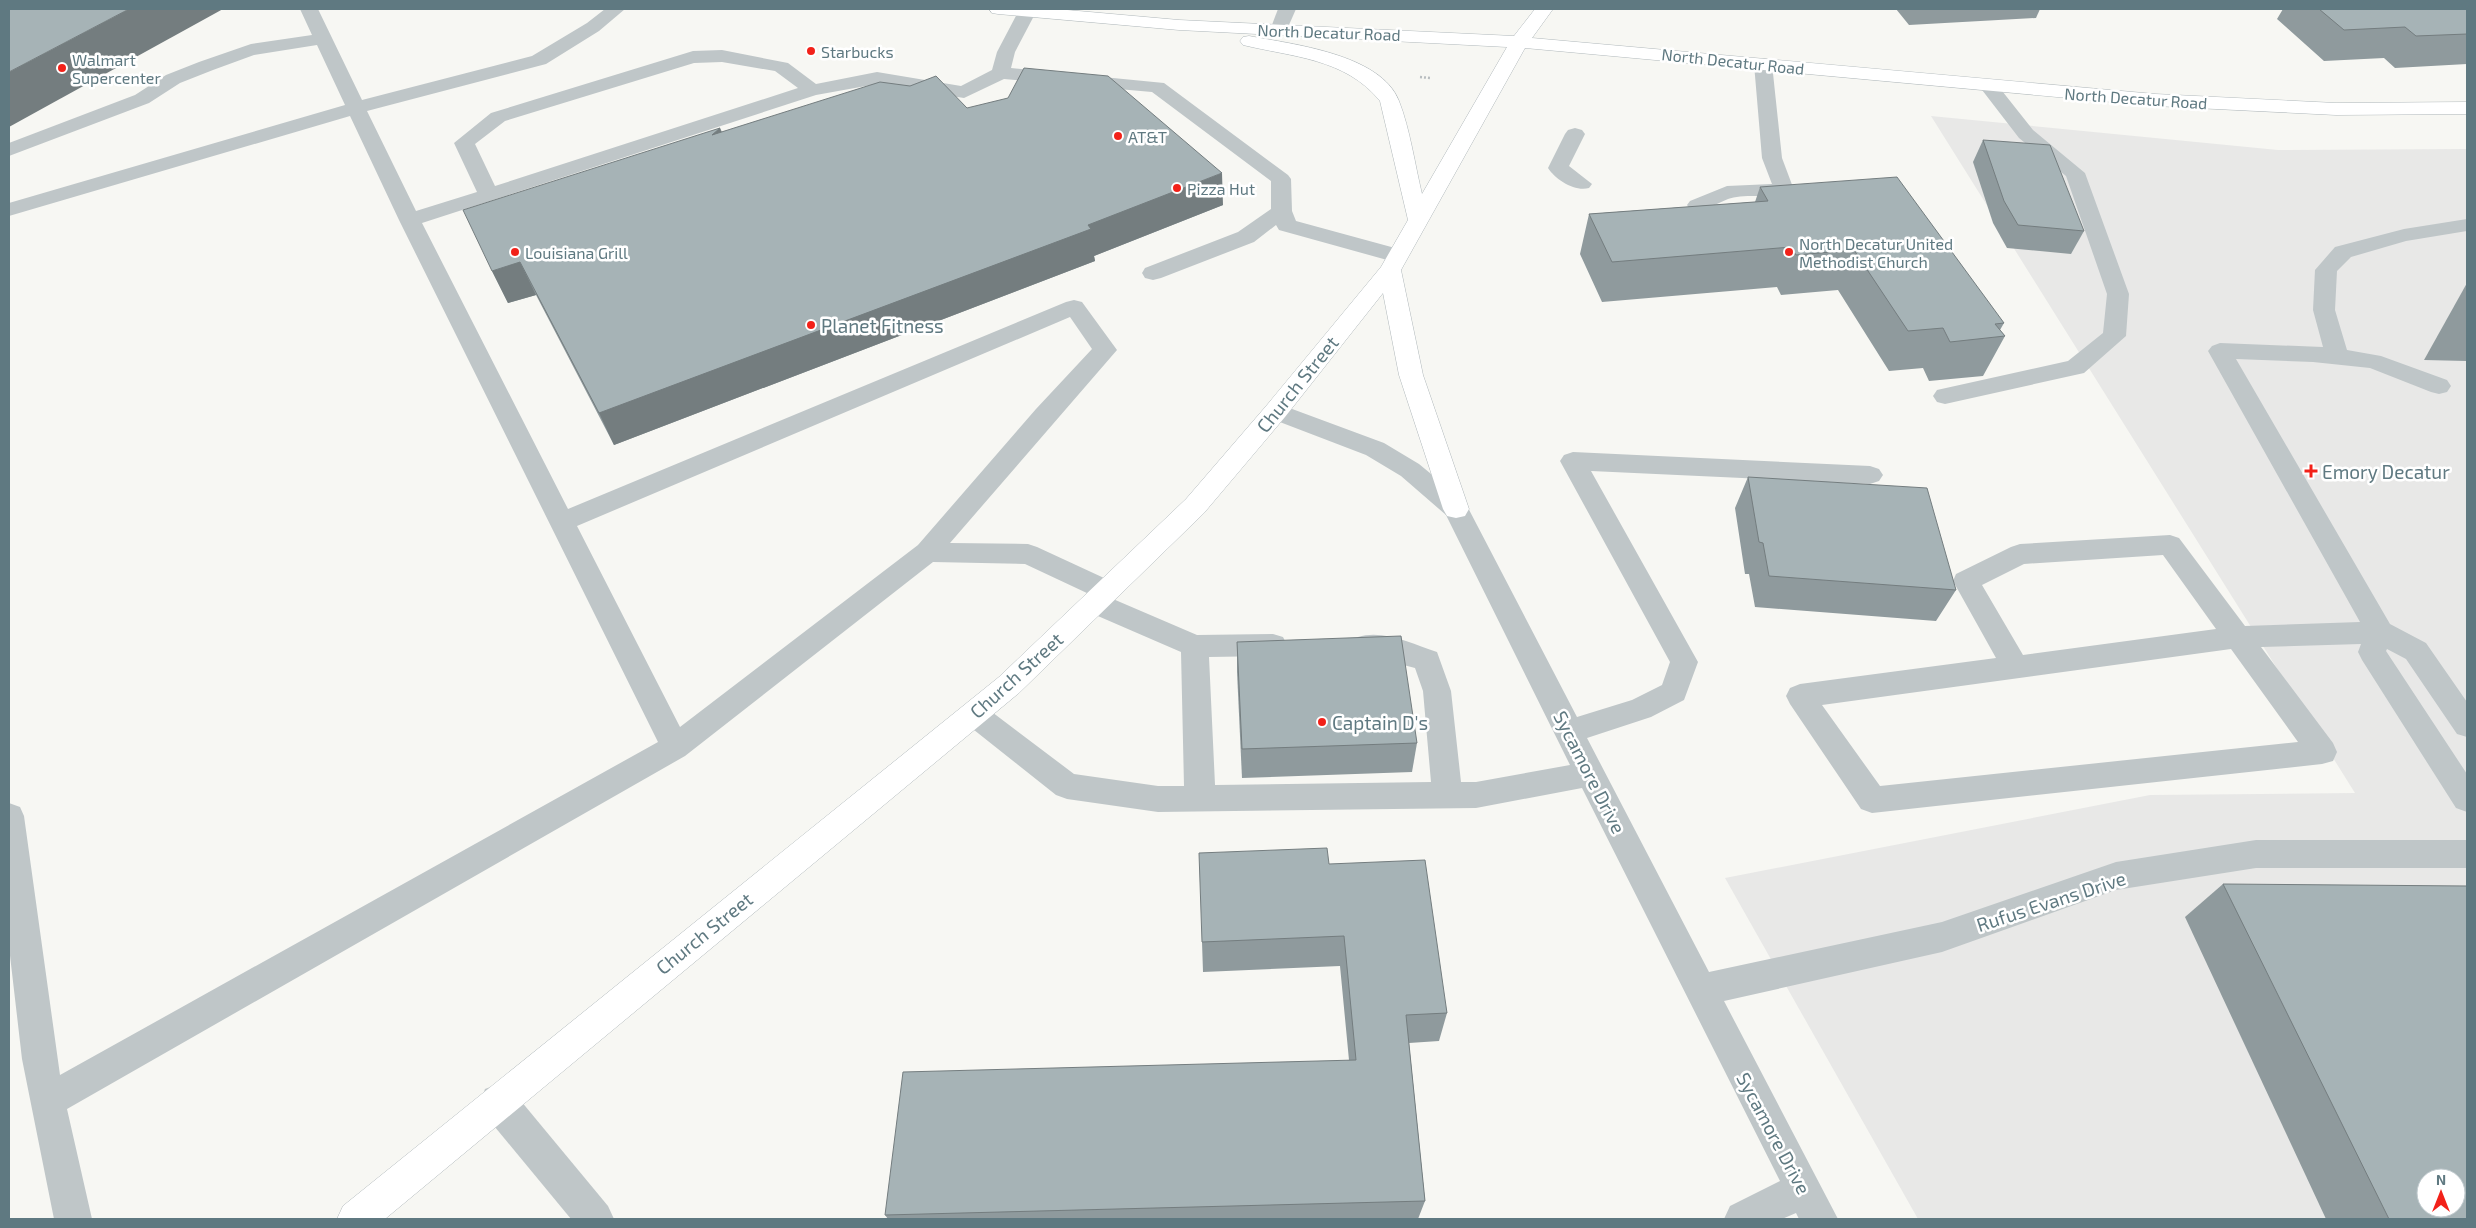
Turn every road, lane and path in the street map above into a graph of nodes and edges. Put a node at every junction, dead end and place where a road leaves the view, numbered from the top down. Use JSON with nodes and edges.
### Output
{"nodes":[{"id":1,"x":309,"y":9,"type":"edge"},
{"id":2,"x":616,"y":9,"type":"edge"},
{"id":3,"x":998,"y":9,"type":"edge"},
{"id":4,"x":1287,"y":9,"type":"edge"},
{"id":5,"x":1544,"y":9,"type":"edge"},
{"id":6,"x":1027,"y":12,"type":"junction"},
{"id":7,"x":1179,"y":26,"type":"junction"},
{"id":8,"x":1279,"y":30,"type":"junction"},
{"id":9,"x":323,"y":39,"type":"junction"},
{"id":10,"x":1519,"y":42,"type":"junction"},
{"id":11,"x":1763,"y":64,"type":"junction"},
{"id":12,"x":1000,"y":73,"type":"junction"},
{"id":13,"x":1988,"y":86,"type":"junction"},
{"id":14,"x":812,"y":90,"type":"junction"},
{"id":15,"x":355,"y":108,"type":"junction"},
{"id":16,"x":2467,"y":108,"type":"edge"},
{"id":17,"x":1575,"y":134,"type":"dead end"},
{"id":18,"x":9,"y":150,"type":"edge"},
{"id":19,"x":1582,"y":184,"type":"dead end"},
{"id":20,"x":489,"y":196,"type":"junction"},
{"id":21,"x":1697,"y":205,"type":"edge"},
{"id":22,"x":9,"y":210,"type":"edge"},
{"id":23,"x":1282,"y":211,"type":"junction"},
{"id":24,"x":1418,"y":219,"type":"junction"},
{"id":25,"x":410,"y":220,"type":"junction"},
{"id":26,"x":2467,"y":226,"type":"edge"},
{"id":27,"x":1394,"y":263,"type":"junction"},
{"id":28,"x":1153,"y":273,"type":"dead end"},
{"id":29,"x":2337,"y":357,"type":"junction"},
{"id":30,"x":2439,"y":386,"type":"dead end"},
{"id":31,"x":1945,"y":396,"type":"dead end"},
{"id":32,"x":1276,"y":411,"type":"junction"},
{"id":33,"x":1870,"y":475,"type":"dead end"},
{"id":34,"x":1456,"y":509,"type":"junction"},
{"id":35,"x":562,"y":522,"type":"junction"},
{"id":36,"x":927,"y":552,"type":"junction"},
{"id":37,"x":1101,"y":597,"type":"junction"},
{"id":38,"x":2380,"y":632,"type":"junction"},
{"id":39,"x":2238,"y":637,"type":"junction"},
{"id":40,"x":1301,"y":644,"type":"edge"},
{"id":41,"x":1346,"y":644,"type":"edge"},
{"id":42,"x":1195,"y":646,"type":"junction"},
{"id":43,"x":2016,"y":667,"type":"junction"},
{"id":44,"x":974,"y":714,"type":"junction"},
{"id":45,"x":2467,"y":725,"type":"edge"},
{"id":46,"x":1569,"y":732,"type":"junction"},
{"id":47,"x":675,"y":747,"type":"junction"},
{"id":48,"x":1591,"y":774,"type":"junction"},
{"id":49,"x":1447,"y":795,"type":"junction"},
{"id":50,"x":1200,"y":798,"type":"junction"},
{"id":51,"x":2467,"y":798,"type":"edge"},
{"id":52,"x":9,"y":816,"type":"edge"},
{"id":53,"x":2467,"y":854,"type":"edge"},
{"id":54,"x":1700,"y":990,"type":"junction"},
{"id":55,"x":49,"y":1100,"type":"junction"},
{"id":56,"x":498,"y":1102,"type":"junction"},
{"id":57,"x":1811,"y":1204,"type":"edge"},
{"id":58,"x":73,"y":1219,"type":"edge"},
{"id":59,"x":356,"y":1219,"type":"edge"},
{"id":60,"x":595,"y":1219,"type":"edge"},
{"id":61,"x":1743,"y":1219,"type":"edge"}],
"edges":[{"from":1,"to":9,"type":"street"},
{"from":2,"to":15,"type":"street"},
{"from":3,"to":6,"type":"main road","name":"North Decatur Road"},
{"from":4,"to":8,"type":"street"},
{"from":5,"to":10,"type":"main road","name":"Church Street"},
{"from":6,"to":7,"type":"main road","name":"North Decatur Road"},
{"from":6,"to":12,"type":"street"},
{"from":7,"to":8,"type":"main road","name":"North Decatur Road"},
{"from":7,"to":24,"type":"main road"},
{"from":8,"to":10,"type":"main road","name":"North Decatur Road"},
{"from":9,"to":15,"type":"street"},
{"from":9,"to":18,"type":"street"},
{"from":10,"to":11,"type":"main road","name":"North Decatur Road"},
{"from":10,"to":24,"type":"main road","name":"Church Street"},
{"from":11,"to":13,"type":"main road","name":"North Decatur Road"},
{"from":11,"to":21,"type":"street"},
{"from":12,"to":14,"type":"street"},
{"from":12,"to":23,"type":"street"},
{"from":13,"to":16,"type":"main road","name":"North Decatur Road"},
{"from":13,"to":31,"type":"street"},
{"from":14,"to":20,"type":"street"},
{"from":14,"to":20,"type":"street"},
{"from":15,"to":22,"type":"street"},
{"from":15,"to":25,"type":"street"},
{"from":17,"to":19,"type":"street"},
{"from":20,"to":25,"type":"street"},
{"from":23,"to":27,"type":"street"},
{"from":23,"to":28,"type":"street"},
{"from":24,"to":27,"type":"main road","name":"Church Street"},
{"from":25,"to":35,"type":"street"},
{"from":26,"to":29,"type":"street"},
{"from":27,"to":32,"type":"main road","name":"Church Street"},
{"from":27,"to":34,"type":"main road"},
{"from":29,"to":30,"type":"street"},
{"from":29,"to":38,"type":"street"},
{"from":32,"to":34,"type":"street","name":"Sycamore Drive"},
{"from":32,"to":37,"type":"main road","name":"Church Street"},
{"from":33,"to":46,"type":"street"},
{"from":34,"to":46,"type":"street","name":"Sycamore Drive"},
{"from":35,"to":36,"type":"street"},
{"from":35,"to":47,"type":"street"},
{"from":36,"to":37,"type":"street"},
{"from":36,"to":47,"type":"street"},
{"from":37,"to":42,"type":"street"},
{"from":37,"to":44,"type":"main road","name":"Church Street"},
{"from":38,"to":39,"type":"street"},
{"from":38,"to":45,"type":"street"},
{"from":38,"to":51,"type":"street"},
{"from":39,"to":43,"type":"street"},
{"from":39,"to":43,"type":"street"},
{"from":39,"to":43,"type":"street"},
{"from":40,"to":42,"type":"street"},
{"from":41,"to":49,"type":"street"},
{"from":42,"to":50,"type":"street"},
{"from":44,"to":50,"type":"street"},
{"from":44,"to":56,"type":"main road","name":"Church Street"},
{"from":46,"to":48,"type":"street","name":"Sycamore Drive"},
{"from":47,"to":55,"type":"street"},
{"from":48,"to":49,"type":"street"},
{"from":48,"to":54,"type":"street","name":"Sycamore Drive"},
{"from":49,"to":50,"type":"street"},
{"from":52,"to":55,"type":"street"},
{"from":53,"to":54,"type":"street","name":"Rufus Evans Drive"},
{"from":54,"to":57,"type":"street","name":"Sycamore Drive"},
{"from":55,"to":58,"type":"street"},
{"from":56,"to":59,"type":"main road","name":"Church Street"},
{"from":56,"to":60,"type":"street"},
{"from":57,"to":61,"type":"street"}]}
